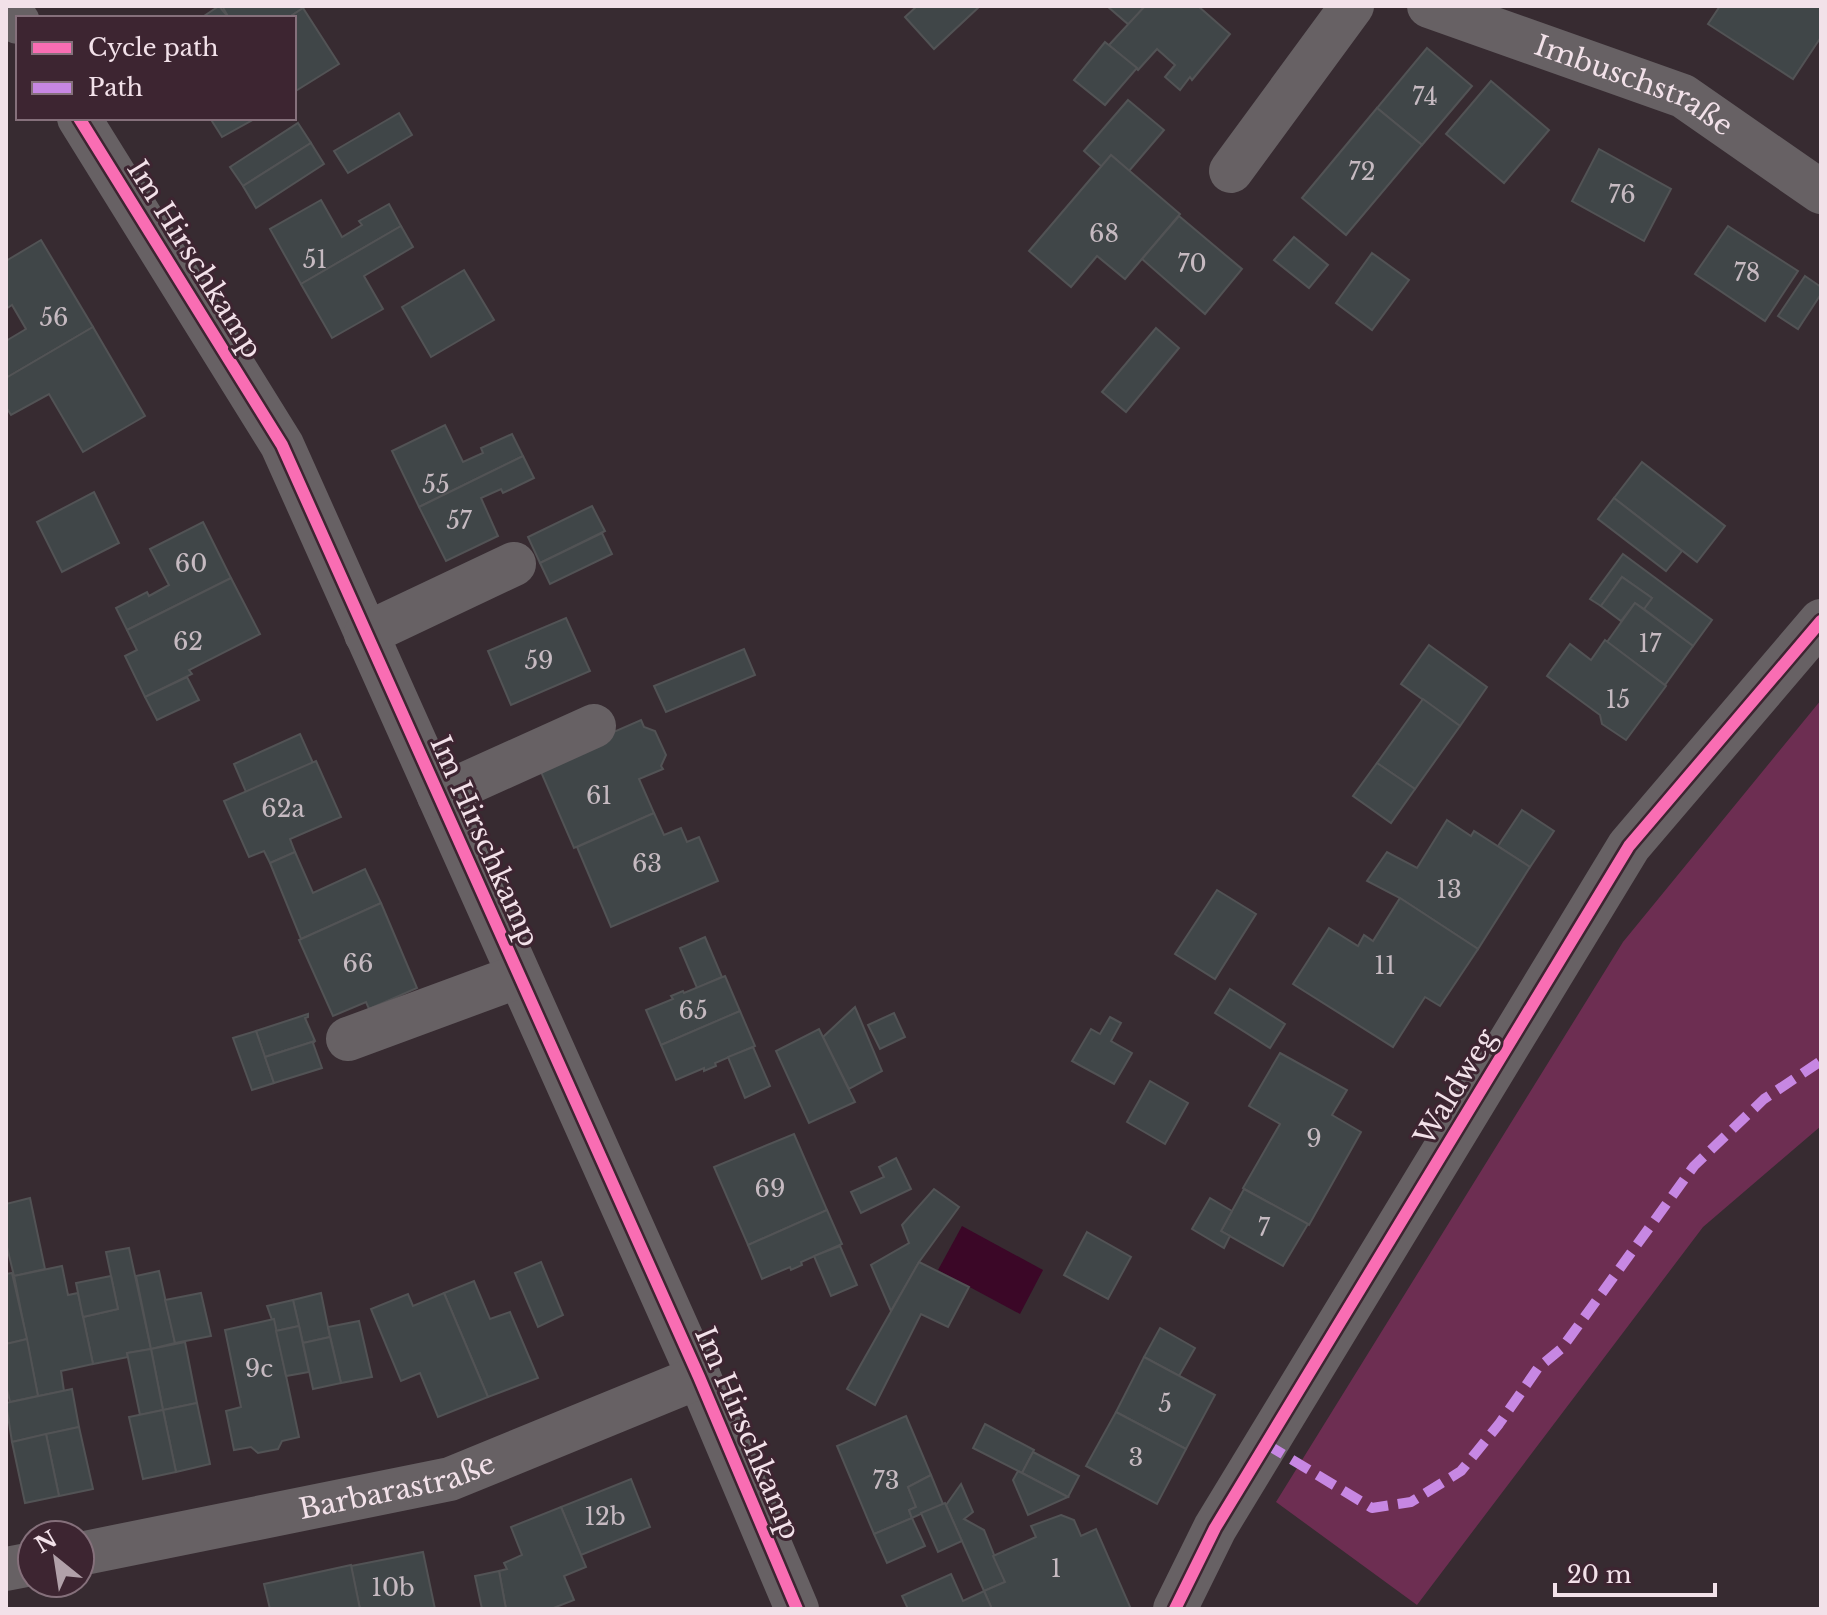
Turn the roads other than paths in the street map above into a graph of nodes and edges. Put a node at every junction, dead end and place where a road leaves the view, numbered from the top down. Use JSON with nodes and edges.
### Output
{"nodes":[{"id":1,"x":1352,"y":6,"type":"edge"},
{"id":2,"x":1429,"y":6,"type":"edge"},
{"id":3,"x":80,"y":120,"type":"edge"},
{"id":4,"x":1231,"y":171,"type":"dead end"},
{"id":5,"x":1821,"y":192,"type":"edge"},
{"id":6,"x":514,"y":564,"type":"dead end"},
{"id":7,"x":1821,"y":621,"type":"edge"},
{"id":8,"x":366,"y":634,"type":"junction"},
{"id":9,"x":594,"y":726,"type":"dead end"},
{"id":10,"x":439,"y":796,"type":"junction"},
{"id":11,"x":519,"y":976,"type":"junction"},
{"id":12,"x":348,"y":1039,"type":"dead end"},
{"id":13,"x":699,"y":1377,"type":"junction"},
{"id":14,"x":96,"y":1551,"type":"edge"},
{"id":15,"x":797,"y":1609,"type":"edge"},
{"id":16,"x":1175,"y":1609,"type":"edge"}],
"edges":[{"from":1,"to":4,"type":"street"},
{"from":2,"to":5,"type":"street","name":"Imbuschstraße"},
{"from":3,"to":8,"type":"street","name":"Im Hirschkamp"},
{"from":6,"to":8,"type":"street"},
{"from":7,"to":16,"type":"street","name":"Waldweg"},
{"from":8,"to":10,"type":"street","name":"Im Hirschkamp"},
{"from":9,"to":10,"type":"street"},
{"from":10,"to":11,"type":"street","name":"Im Hirschkamp"},
{"from":11,"to":12,"type":"street"},
{"from":11,"to":13,"type":"street","name":"Im Hirschkamp"},
{"from":13,"to":14,"type":"street","name":"Barbarastraße"},
{"from":13,"to":15,"type":"street","name":"Im Hirschkamp"}]}
